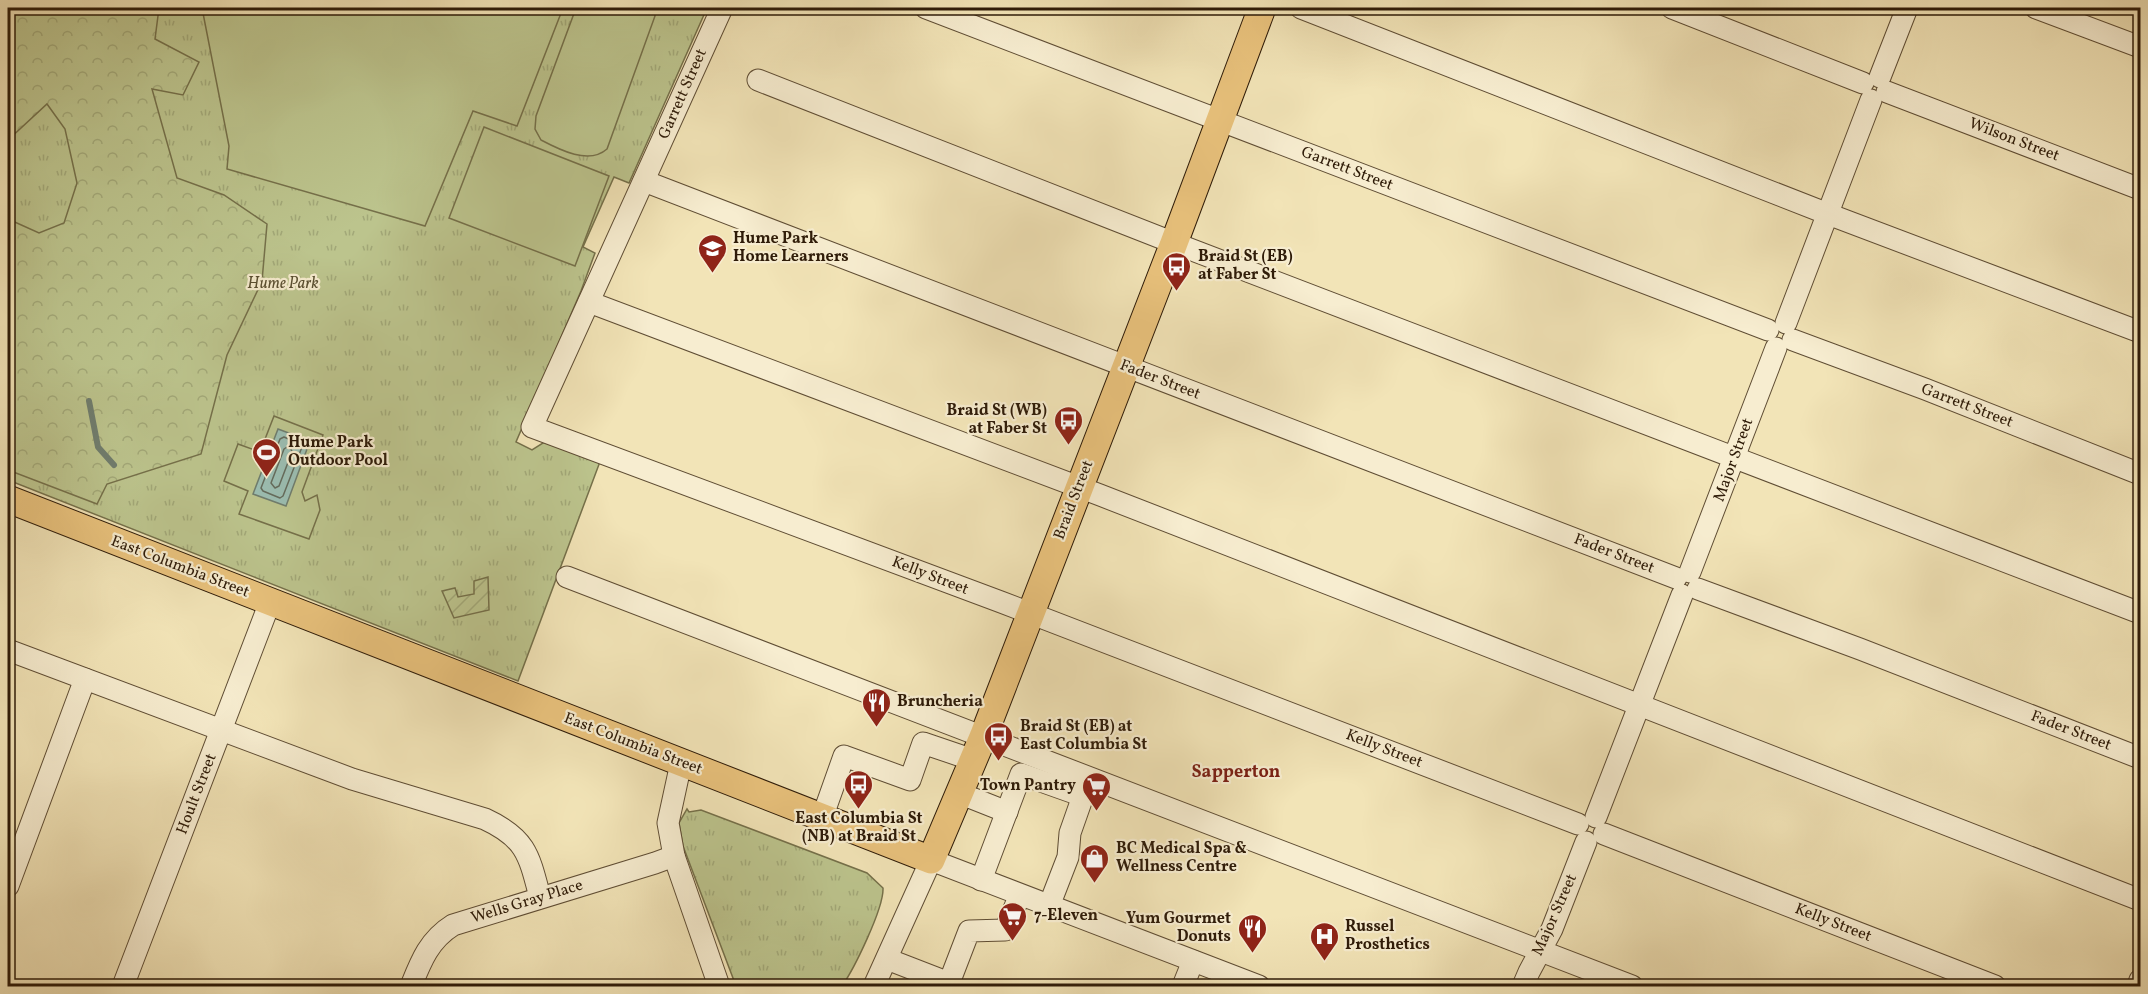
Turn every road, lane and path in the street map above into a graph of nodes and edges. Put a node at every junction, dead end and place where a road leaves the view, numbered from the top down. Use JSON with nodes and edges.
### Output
{"nodes":[{"id":1,"x":722,"y":8,"type":"edge"},
{"id":2,"x":926,"y":8,"type":"edge"},
{"id":3,"x":1262,"y":8,"type":"edge"},
{"id":4,"x":1302,"y":8,"type":"edge"},
{"id":5,"x":1672,"y":8,"type":"edge"},
{"id":6,"x":1907,"y":8,"type":"edge"},
{"id":7,"x":2036,"y":8,"type":"edge"},
{"id":8,"x":2140,"y":47,"type":"edge"},
{"id":9,"x":758,"y":80,"type":"dead end"},
{"id":10,"x":1875,"y":88,"type":"junction"},
{"id":11,"x":1220,"y":120,"type":"junction"},
{"id":12,"x":644,"y":181,"type":"junction"},
{"id":13,"x":2140,"y":189,"type":"edge"},
{"id":14,"x":1828,"y":214,"type":"junction"},
{"id":15,"x":1174,"y":243,"type":"junction"},
{"id":16,"x":589,"y":302,"type":"junction"},
{"id":17,"x":2140,"y":332,"type":"edge"},
{"id":18,"x":1780,"y":335,"type":"junction"},
{"id":19,"x":1125,"y":366,"type":"junction"},
{"id":20,"x":1734,"y":459,"type":"junction"},
{"id":21,"x":2140,"y":474,"type":"edge"},
{"id":22,"x":1079,"y":487,"type":"junction"},
{"id":23,"x":8,"y":499,"type":"edge"},
{"id":24,"x":567,"y":577,"type":"dead end"},
{"id":25,"x":1687,"y":584,"type":"junction"},
{"id":26,"x":270,"y":602,"type":"junction"},
{"id":27,"x":2140,"y":613,"type":"edge"},
{"id":28,"x":1031,"y":614,"type":"junction"},
{"id":29,"x":8,"y":650,"type":"edge"},
{"id":30,"x":85,"y":679,"type":"junction"},
{"id":31,"x":1640,"y":706,"type":"junction"},
{"id":32,"x":222,"y":729,"type":"junction"},
{"id":33,"x":978,"y":749,"type":"junction"},
{"id":34,"x":2140,"y":758,"type":"edge"},
{"id":35,"x":681,"y":763,"type":"junction"},
{"id":36,"x":959,"y":793,"type":"junction"},
{"id":37,"x":1007,"y":812,"type":"junction"},
{"id":38,"x":822,"y":818,"type":"junction"},
{"id":39,"x":1591,"y":829,"type":"junction"},
{"id":40,"x":674,"y":856,"type":"junction"},
{"id":41,"x":931,"y":860,"type":"junction"},
{"id":42,"x":981,"y":880,"type":"junction"},
{"id":43,"x":8,"y":886,"type":"edge"},
{"id":44,"x":1020,"y":895,"type":"junction"},
{"id":45,"x":540,"y":897,"type":"junction"},
{"id":46,"x":2140,"y":900,"type":"edge"},
{"id":47,"x":1049,"y":906,"type":"junction"},
{"id":48,"x":1540,"y":951,"type":"junction"},
{"id":49,"x":887,"y":959,"type":"junction"},
{"id":50,"x":1193,"y":961,"type":"junction"},
{"id":51,"x":2140,"y":980,"type":"edge"},
{"id":52,"x":123,"y":987,"type":"edge"},
{"id":53,"x":411,"y":987,"type":"edge"},
{"id":54,"x":719,"y":987,"type":"edge"},
{"id":55,"x":874,"y":987,"type":"edge"},
{"id":56,"x":1183,"y":987,"type":"edge"},
{"id":57,"x":1259,"y":987,"type":"edge"},
{"id":58,"x":1523,"y":987,"type":"edge"},
{"id":59,"x":1632,"y":987,"type":"edge"},
{"id":60,"x":1995,"y":987,"type":"edge"},
{"id":61,"x":2138,"y":987,"type":"edge"}],
"edges":[{"from":1,"to":12,"type":"street","name":"Garrett Street"},
{"from":2,"to":11,"type":"street","name":"Garrett Street"},
{"from":3,"to":11,"type":"main road","name":"Braid Street"},
{"from":4,"to":14,"type":"street"},
{"from":5,"to":10,"type":"street","name":"Wilson Street"},
{"from":6,"to":10,"type":"street","name":"Major Street"},
{"from":7,"to":8,"type":"street"},
{"from":9,"to":15,"type":"street"},
{"from":10,"to":13,"type":"street","name":"Wilson Street"},
{"from":10,"to":14,"type":"street","name":"Major Street"},
{"from":11,"to":15,"type":"main road","name":"Braid Street"},
{"from":11,"to":18,"type":"street","name":"Garrett Street"},
{"from":12,"to":16,"type":"street","name":"Kelly Street"},
{"from":12,"to":19,"type":"street","name":"Fader Street"},
{"from":14,"to":17,"type":"street"},
{"from":14,"to":18,"type":"street","name":"Major Street"},
{"from":15,"to":19,"type":"main road","name":"Braid Street"},
{"from":15,"to":20,"type":"street"},
{"from":16,"to":22,"type":"street"},
{"from":16,"to":28,"type":"street","name":"Kelly Street"},
{"from":18,"to":20,"type":"street","name":"Major Street"},
{"from":18,"to":21,"type":"street","name":"Garrett Street"},
{"from":19,"to":22,"type":"main road","name":"Braid Street"},
{"from":19,"to":25,"type":"street","name":"Fader Street"},
{"from":20,"to":25,"type":"street","name":"Major Street"},
{"from":20,"to":27,"type":"street"},
{"from":22,"to":28,"type":"main road","name":"Braid Street"},
{"from":22,"to":31,"type":"street"},
{"from":23,"to":26,"type":"main road","name":"East Columbia Street"},
{"from":24,"to":33,"type":"street"},
{"from":25,"to":31,"type":"street","name":"Major Street"},
{"from":25,"to":34,"type":"street","name":"Fader Street"},
{"from":26,"to":32,"type":"street","name":"Hoult Street"},
{"from":26,"to":35,"type":"main road","name":"East Columbia Street"},
{"from":28,"to":33,"type":"main road","name":"Braid Street"},
{"from":28,"to":39,"type":"street","name":"Kelly Street"},
{"from":29,"to":30,"type":"street"},
{"from":30,"to":32,"type":"street"},
{"from":30,"to":43,"type":"street"},
{"from":31,"to":39,"type":"street","name":"Major Street"},
{"from":31,"to":46,"type":"street"},
{"from":32,"to":45,"type":"street"},
{"from":32,"to":52,"type":"street","name":"Hoult Street"},
{"from":33,"to":36,"type":"main road","name":"Braid Street"},
{"from":33,"to":38,"type":"street"},
{"from":33,"to":48,"type":"street"},
{"from":35,"to":38,"type":"main road","name":"East Columbia Street"},
{"from":35,"to":40,"type":"street"},
{"from":36,"to":37,"type":"street"},
{"from":36,"to":41,"type":"main road","name":"Braid Street"},
{"from":37,"to":42,"type":"street"},
{"from":37,"to":47,"type":"street"},
{"from":38,"to":41,"type":"main road","name":"East Columbia Street"},
{"from":39,"to":48,"type":"street","name":"Major Street"},
{"from":39,"to":60,"type":"street","name":"Kelly Street"},
{"from":40,"to":45,"type":"street","name":"Wells Gray Place"},
{"from":40,"to":54,"type":"street"},
{"from":41,"to":42,"type":"street","name":"East Columbia Street"},
{"from":41,"to":49,"type":"street","name":"Braid Street"},
{"from":42,"to":44,"type":"street","name":"East Columbia Street"},
{"from":44,"to":47,"type":"street","name":"East Columbia Street"},
{"from":44,"to":49,"type":"street"},
{"from":45,"to":53,"type":"street","name":"Wells Gray Place"},
{"from":47,"to":50,"type":"street","name":"East Columbia Street"},
{"from":48,"to":58,"type":"street","name":"Major Street"},
{"from":48,"to":59,"type":"street"},
{"from":49,"to":55,"type":"street","name":"Braid Street"},
{"from":50,"to":56,"type":"street"},
{"from":50,"to":57,"type":"street","name":"East Columbia Street"},
{"from":51,"to":61,"type":"street"}]}
